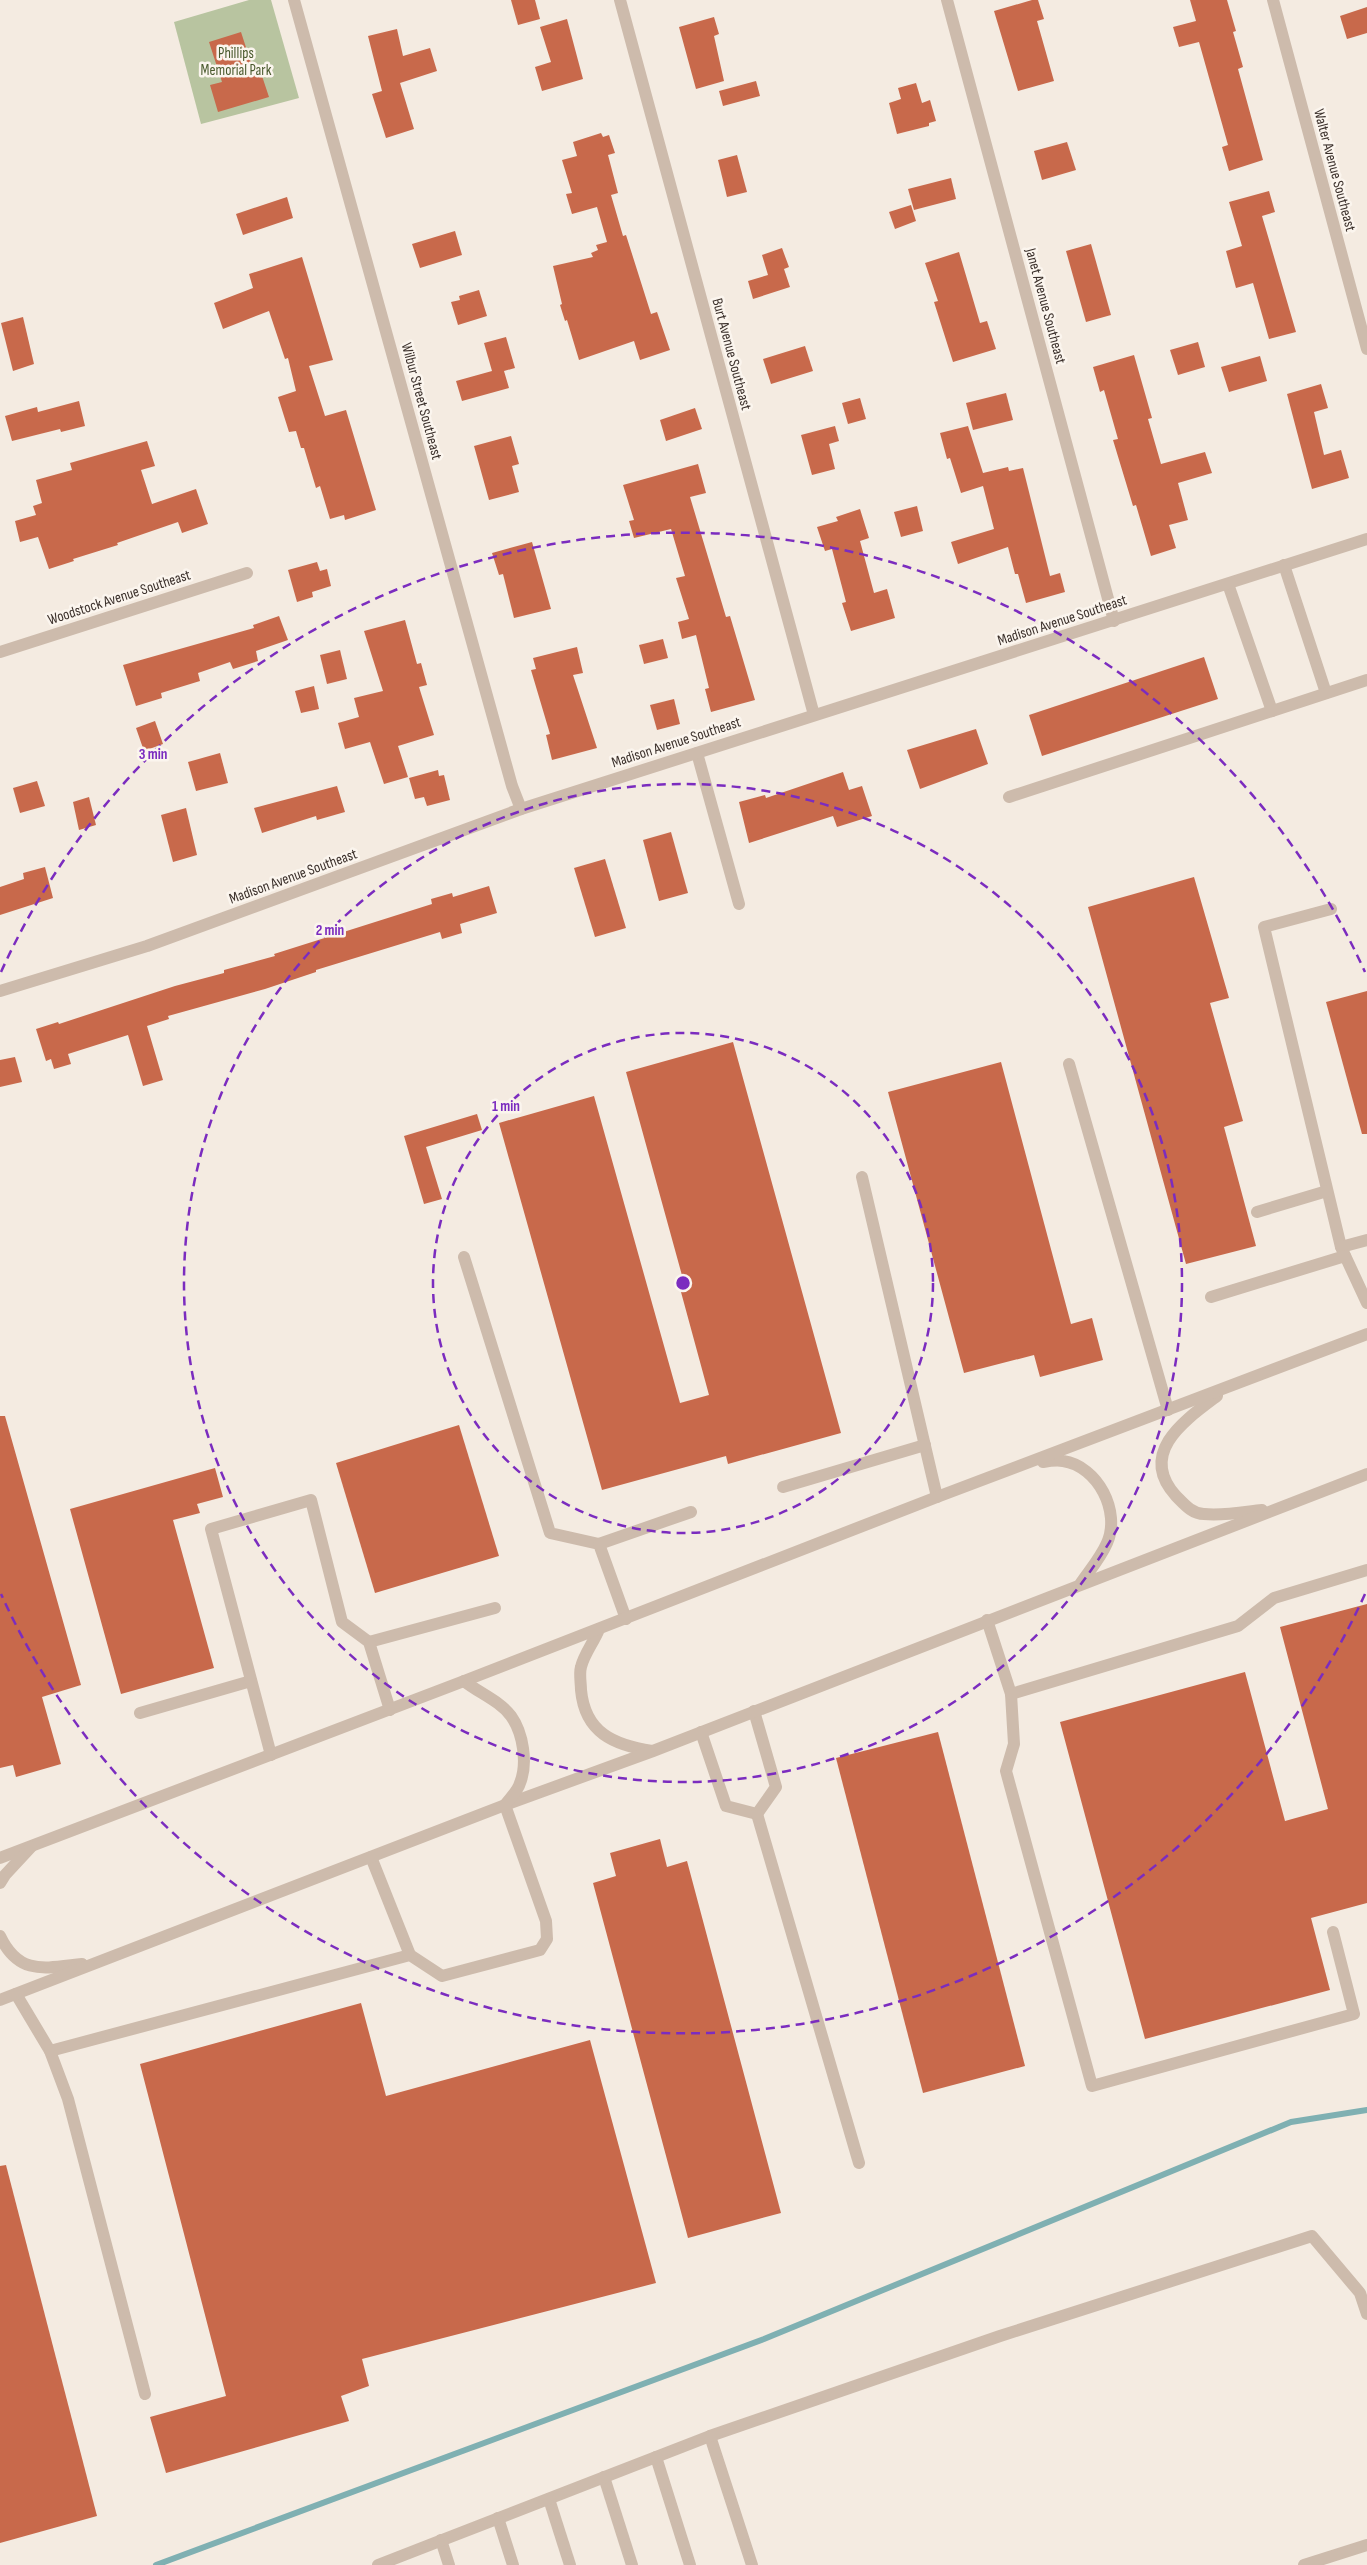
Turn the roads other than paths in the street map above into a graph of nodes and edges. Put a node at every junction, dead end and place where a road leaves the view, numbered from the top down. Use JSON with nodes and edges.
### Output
{"nodes":[{"id":1,"x":294,"y":0,"type":"edge"},
{"id":2,"x":620,"y":0,"type":"edge"},
{"id":3,"x":947,"y":0,"type":"edge"},
{"id":4,"x":1272,"y":0,"type":"edge"},
{"id":5,"x":1367,"y":349,"type":"edge"},
{"id":6,"x":1367,"y":539,"type":"edge"},
{"id":7,"x":1284,"y":565,"type":"junction"},
{"id":8,"x":247,"y":573,"type":"dead end"},
{"id":9,"x":1228,"y":584,"type":"junction"},
{"id":10,"x":1114,"y":621,"type":"junction"},
{"id":11,"x":0,"y":652,"type":"edge"},
{"id":12,"x":1367,"y":680,"type":"edge"},
{"id":13,"x":1326,"y":693,"type":"junction"},
{"id":14,"x":1272,"y":711,"type":"junction"},
{"id":15,"x":814,"y":716,"type":"junction"},
{"id":16,"x":697,"y":752,"type":"junction"},
{"id":17,"x":1009,"y":797,"type":"dead end"},
{"id":18,"x":521,"y":809,"type":"junction"},
{"id":19,"x":739,"y":904,"type":"dead end"},
{"id":20,"x":1331,"y":909,"type":"dead end"},
{"id":21,"x":0,"y":992,"type":"edge"},
{"id":22,"x":1069,"y":1064,"type":"dead end"},
{"id":23,"x":862,"y":1177,"type":"dead end"},
{"id":24,"x":1328,"y":1191,"type":"junction"},
{"id":25,"x":1257,"y":1212,"type":"dead end"},
{"id":26,"x":1367,"y":1240,"type":"edge"},
{"id":27,"x":1343,"y":1251,"type":"junction"},
{"id":28,"x":464,"y":1257,"type":"dead end"},
{"id":29,"x":1211,"y":1297,"type":"dead end"},
{"id":30,"x":1367,"y":1303,"type":"edge"},
{"id":31,"x":1367,"y":1334,"type":"edge"},
{"id":32,"x":1226,"y":1388,"type":"junction"},
{"id":33,"x":1168,"y":1410,"type":"junction"},
{"id":34,"x":925,"y":1445,"type":"junction"},
{"id":35,"x":1030,"y":1462,"type":"junction"},
{"id":36,"x":1367,"y":1474,"type":"edge"},
{"id":37,"x":784,"y":1487,"type":"dead end"},
{"id":38,"x":937,"y":1497,"type":"junction"},
{"id":39,"x":1276,"y":1509,"type":"junction"},
{"id":40,"x":691,"y":1512,"type":"dead end"},
{"id":41,"x":599,"y":1544,"type":"junction"},
{"id":42,"x":1367,"y":1570,"type":"edge"},
{"id":43,"x":1082,"y":1583,"type":"junction"},
{"id":44,"x":496,"y":1608,"type":"dead end"},
{"id":45,"x":626,"y":1619,"type":"junction"},
{"id":46,"x":987,"y":1620,"type":"junction"},
{"id":47,"x":599,"y":1629,"type":"junction"},
{"id":48,"x":368,"y":1642,"type":"junction"},
{"id":49,"x":251,"y":1681,"type":"junction"},
{"id":50,"x":464,"y":1681,"type":"junction"},
{"id":51,"x":1011,"y":1694,"type":"junction"},
{"id":52,"x":390,"y":1710,"type":"junction"},
{"id":53,"x":754,"y":1711,"type":"junction"},
{"id":54,"x":140,"y":1713,"type":"dead end"},
{"id":55,"x":701,"y":1732,"type":"junction"},
{"id":56,"x":653,"y":1751,"type":"junction"},
{"id":57,"x":271,"y":1755,"type":"junction"},
{"id":58,"x":505,"y":1805,"type":"junction"},
{"id":59,"x":756,"y":1814,"type":"junction"},
{"id":60,"x":33,"y":1846,"type":"junction"},
{"id":61,"x":371,"y":1857,"type":"junction"},
{"id":62,"x":0,"y":1858,"type":"edge"},
{"id":63,"x":0,"y":1884,"type":"edge"},
{"id":64,"x":1333,"y":1932,"type":"dead end"},
{"id":65,"x":0,"y":1936,"type":"edge"},
{"id":66,"x":410,"y":1955,"type":"junction"},
{"id":67,"x":100,"y":1962,"type":"junction"},
{"id":68,"x":16,"y":1994,"type":"junction"},
{"id":69,"x":0,"y":2000,"type":"edge"},
{"id":70,"x":50,"y":2050,"type":"junction"},
{"id":71,"x":859,"y":2163,"type":"dead end"},
{"id":72,"x":1367,"y":2314,"type":"edge"},
{"id":73,"x":145,"y":2394,"type":"dead end"},
{"id":74,"x":710,"y":2436,"type":"junction"},
{"id":75,"x":656,"y":2458,"type":"junction"},
{"id":76,"x":604,"y":2477,"type":"junction"},
{"id":77,"x":549,"y":2499,"type":"junction"},
{"id":78,"x":498,"y":2518,"type":"junction"},
{"id":79,"x":441,"y":2540,"type":"junction"},
{"id":80,"x":1367,"y":2545,"type":"edge"},
{"id":81,"x":383,"y":2564,"type":"edge"},
{"id":82,"x":449,"y":2565,"type":"edge"},
{"id":83,"x":513,"y":2565,"type":"edge"},
{"id":84,"x":570,"y":2565,"type":"edge"},
{"id":85,"x":632,"y":2565,"type":"edge"},
{"id":86,"x":690,"y":2565,"type":"edge"},
{"id":87,"x":752,"y":2565,"type":"edge"},
{"id":88,"x":1306,"y":2565,"type":"edge"}],
"edges":[{"from":1,"to":18,"type":"street","name":"Wilbur Street Southeast"},
{"from":2,"to":15,"type":"street","name":"Burt Avenue Southeast"},
{"from":3,"to":10,"type":"street","name":"Janet Avenue Southeast"},
{"from":4,"to":5,"type":"street","name":"Walter Avenue Southeast"},
{"from":6,"to":7,"type":"street","name":"Madison Avenue Southeast"},
{"from":7,"to":9,"type":"street","name":"Madison Avenue Southeast"},
{"from":7,"to":13,"type":"street"},
{"from":8,"to":11,"type":"street","name":"Woodstock Avenue Southeast"},
{"from":9,"to":10,"type":"street","name":"Madison Avenue Southeast"},
{"from":9,"to":14,"type":"street"},
{"from":10,"to":15,"type":"street","name":"Madison Avenue Southeast"},
{"from":12,"to":13,"type":"street"},
{"from":13,"to":14,"type":"street"},
{"from":14,"to":17,"type":"street"},
{"from":15,"to":16,"type":"street","name":"Madison Avenue Southeast"},
{"from":16,"to":18,"type":"street","name":"Madison Avenue Southeast"},
{"from":16,"to":19,"type":"street"},
{"from":18,"to":21,"type":"street","name":"Madison Avenue Southeast"},
{"from":20,"to":24,"type":"street"},
{"from":22,"to":33,"type":"street"},
{"from":23,"to":34,"type":"street"},
{"from":24,"to":25,"type":"street"},
{"from":24,"to":27,"type":"street"},
{"from":26,"to":27,"type":"street"},
{"from":27,"to":29,"type":"street"},
{"from":27,"to":30,"type":"street"},
{"from":28,"to":41,"type":"street"},
{"from":31,"to":32,"type":"street"},
{"from":32,"to":33,"type":"street"},
{"from":32,"to":39,"type":"street"},
{"from":33,"to":35,"type":"street"},
{"from":34,"to":37,"type":"street"},
{"from":34,"to":38,"type":"street"},
{"from":35,"to":38,"type":"street"},
{"from":35,"to":43,"type":"street"},
{"from":36,"to":39,"type":"street"},
{"from":38,"to":45,"type":"street"},
{"from":39,"to":43,"type":"street"},
{"from":40,"to":41,"type":"street"},
{"from":41,"to":45,"type":"street"},
{"from":42,"to":51,"type":"street"},
{"from":43,"to":46,"type":"street"},
{"from":44,"to":48,"type":"street"},
{"from":45,"to":47,"type":"street"},
{"from":46,"to":51,"type":"street"},
{"from":46,"to":53,"type":"street"},
{"from":47,"to":50,"type":"street"},
{"from":47,"to":56,"type":"street"},
{"from":48,"to":49,"type":"street"},
{"from":48,"to":52,"type":"street"},
{"from":49,"to":54,"type":"street"},
{"from":49,"to":57,"type":"street"},
{"from":50,"to":52,"type":"street"},
{"from":50,"to":58,"type":"street"},
{"from":51,"to":64,"type":"street"},
{"from":52,"to":57,"type":"street"},
{"from":53,"to":55,"type":"street"},
{"from":53,"to":59,"type":"street"},
{"from":55,"to":56,"type":"street"},
{"from":55,"to":59,"type":"street"},
{"from":56,"to":58,"type":"street"},
{"from":57,"to":60,"type":"street"},
{"from":58,"to":61,"type":"street"},
{"from":58,"to":66,"type":"street"},
{"from":59,"to":71,"type":"street"},
{"from":60,"to":62,"type":"street"},
{"from":60,"to":63,"type":"street"},
{"from":61,"to":66,"type":"street"},
{"from":61,"to":67,"type":"street"},
{"from":65,"to":67,"type":"street"},
{"from":66,"to":70,"type":"street"},
{"from":67,"to":68,"type":"street"},
{"from":68,"to":69,"type":"street"},
{"from":68,"to":70,"type":"street"},
{"from":70,"to":73,"type":"street"},
{"from":72,"to":74,"type":"street"},
{"from":74,"to":75,"type":"street"},
{"from":74,"to":87,"type":"street"},
{"from":75,"to":76,"type":"street"},
{"from":75,"to":86,"type":"street"},
{"from":76,"to":77,"type":"street"},
{"from":76,"to":85,"type":"street"},
{"from":77,"to":78,"type":"street"},
{"from":77,"to":84,"type":"street"},
{"from":78,"to":79,"type":"street"},
{"from":78,"to":83,"type":"street"},
{"from":79,"to":81,"type":"street"},
{"from":79,"to":82,"type":"street"},
{"from":80,"to":88,"type":"street"}]}
